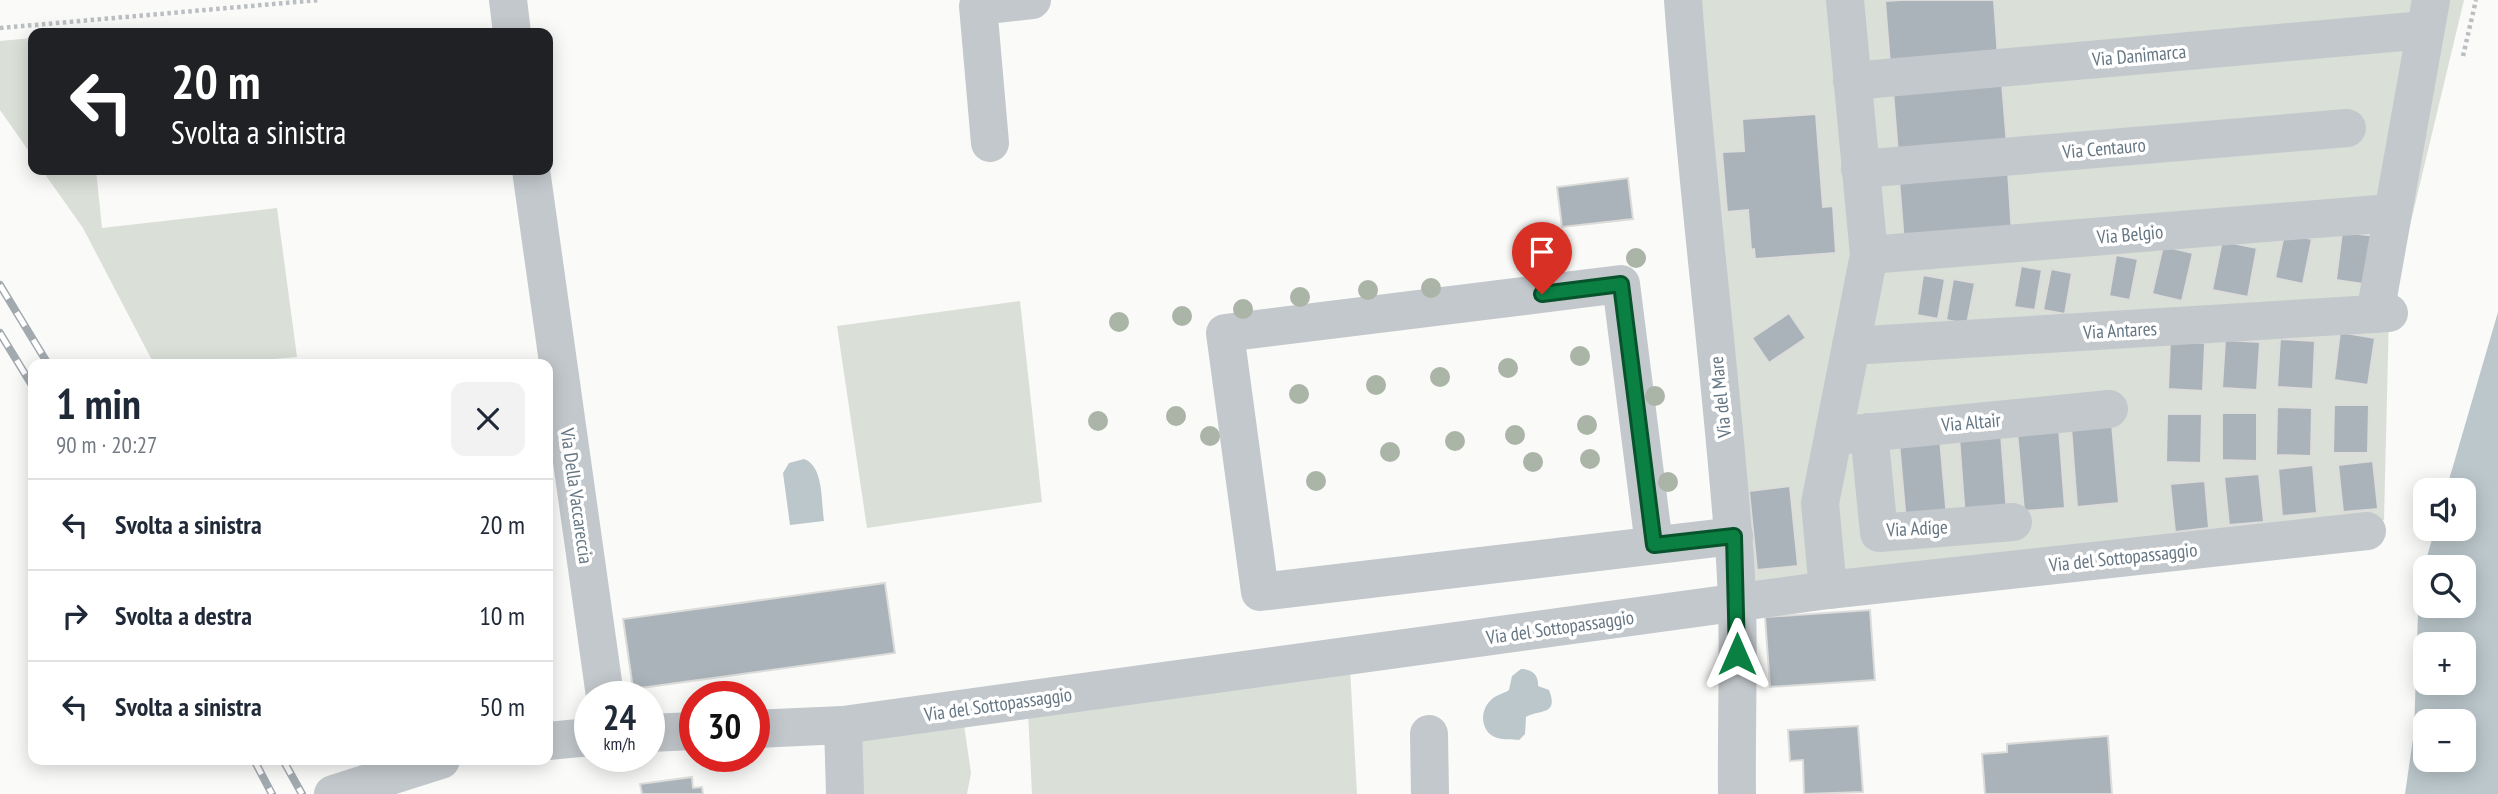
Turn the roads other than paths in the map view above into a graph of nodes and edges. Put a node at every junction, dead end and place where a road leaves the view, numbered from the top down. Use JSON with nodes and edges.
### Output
{"nodes":[{"id":1,"x":508,"y":0,"type":"edge"},
{"id":2,"x":1032,"y":0,"type":"edge"},
{"id":3,"x":1683,"y":0,"type":"edge"},
{"id":4,"x":1845,"y":0,"type":"edge"},
{"id":5,"x":2428,"y":15,"type":"edge"},
{"id":6,"x":511,"y":28,"type":"edge"},
{"id":7,"x":1852,"y":81,"type":"junction"},
{"id":8,"x":2347,"y":128,"type":"dead end"},
{"id":9,"x":990,"y":143,"type":"dead end"},
{"id":10,"x":1860,"y":169,"type":"junction"},
{"id":11,"x":532,"y":175,"type":"edge"},
{"id":12,"x":2391,"y":213,"type":"junction"},
{"id":13,"x":1869,"y":255,"type":"junction"},
{"id":14,"x":1851,"y":346,"type":"junction"},
{"id":15,"x":2109,"y":409,"type":"dead end"},
{"id":16,"x":1852,"y":434,"type":"junction"},
{"id":17,"x":2013,"y":522,"type":"dead end"},
{"id":18,"x":2367,"y":531,"type":"dead end"},
{"id":19,"x":1734,"y":536,"type":"junction"},
{"id":20,"x":1654,"y":545,"type":"junction"},
{"id":21,"x":1828,"y":590,"type":"junction"},
{"id":22,"x":1736,"y":601,"type":"junction"},
{"id":23,"x":603,"y":681,"type":"edge"},
{"id":24,"x":843,"y":725,"type":"junction"},
{"id":25,"x":770,"y":728,"type":"edge"},
{"id":26,"x":1429,"y":734,"type":"dead end"},
{"id":27,"x":574,"y":739,"type":"edge"},
{"id":28,"x":553,"y":741,"type":"edge"},
{"id":29,"x":425,"y":765,"type":"edge"},
{"id":30,"x":333,"y":794,"type":"edge"},
{"id":31,"x":845,"y":794,"type":"edge"},
{"id":32,"x":1430,"y":794,"type":"edge"},
{"id":33,"x":1737,"y":794,"type":"edge"}],
"edges":[{"from":1,"to":6,"type":"street"},
{"from":2,"to":9,"type":"street"},
{"from":3,"to":19,"type":"street","name":"Via del Mare"},
{"from":4,"to":7,"type":"street"},
{"from":5,"to":7,"type":"street","name":"Via Danimarca"},
{"from":5,"to":12,"type":"street"},
{"from":7,"to":10,"type":"street"},
{"from":8,"to":10,"type":"street","name":"Via Centauro"},
{"from":10,"to":13,"type":"street"},
{"from":11,"to":23,"type":"street","name":"Via Della Vaccareccia"},
{"from":12,"to":13,"type":"street","name":"Via Belgio"},
{"from":12,"to":14,"type":"street","name":"Via Antares"},
{"from":13,"to":14,"type":"street"},
{"from":14,"to":16,"type":"street"},
{"from":15,"to":16,"type":"street","name":"Via Altair"},
{"from":16,"to":17,"type":"street","name":"Via Adige"},
{"from":16,"to":21,"type":"street"},
{"from":18,"to":21,"type":"street","name":"Via del Sottopassaggio"},
{"from":19,"to":20,"type":"street"},
{"from":19,"to":22,"type":"street","name":"Via del Mare"},
{"from":20,"to":20,"type":"street"},
{"from":21,"to":22,"type":"street","name":"Via del Sottopassaggio"},
{"from":22,"to":24,"type":"street","name":"Via del Sottopassaggio"},
{"from":22,"to":33,"type":"street","name":"Via del Mare"},
{"from":24,"to":25,"type":"street","name":"Via del Sottopassaggio"},
{"from":24,"to":31,"type":"street"},
{"from":26,"to":32,"type":"street"},
{"from":27,"to":28,"type":"street"},
{"from":29,"to":30,"type":"street"}]}
